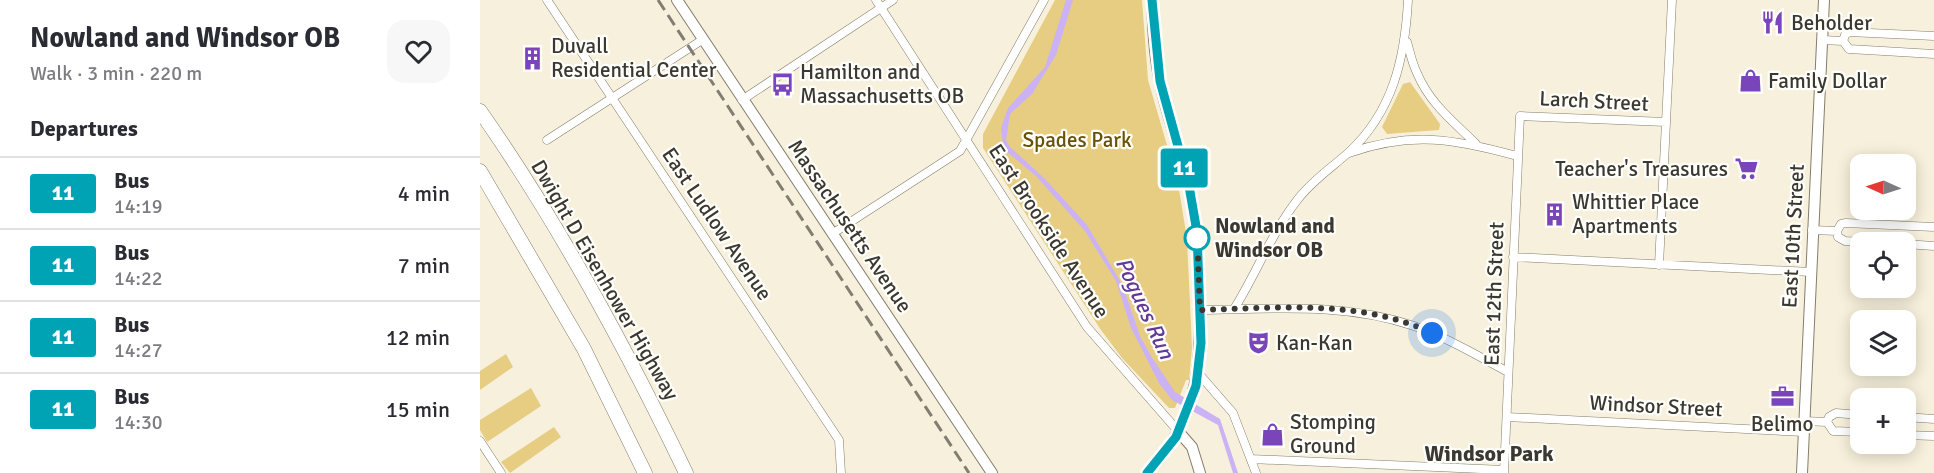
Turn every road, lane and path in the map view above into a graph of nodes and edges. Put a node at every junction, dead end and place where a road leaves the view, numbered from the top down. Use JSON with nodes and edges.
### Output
{"nodes":[{"id":1,"x":547,"y":0,"type":"edge"},
{"id":2,"x":677,"y":0,"type":"edge"},
{"id":3,"x":876,"y":0,"type":"edge"},
{"id":4,"x":893,"y":0,"type":"edge"},
{"id":5,"x":1044,"y":0,"type":"edge"},
{"id":6,"x":1152,"y":0,"type":"edge"},
{"id":7,"x":1408,"y":0,"type":"edge"},
{"id":8,"x":1672,"y":0,"type":"edge"},
{"id":9,"x":1824,"y":0,"type":"edge"},
{"id":10,"x":882,"y":9,"type":"junction"},
{"id":11,"x":1934,"y":36,"type":"edge"},
{"id":12,"x":702,"y":40,"type":"junction"},
{"id":13,"x":1406,"y":40,"type":"junction"},
{"id":14,"x":1822,"y":40,"type":"junction"},
{"id":15,"x":1843,"y":41,"type":"junction"},
{"id":16,"x":1934,"y":54,"type":"edge"},
{"id":17,"x":612,"y":99,"type":"junction"},
{"id":18,"x":742,"y":100,"type":"junction"},
{"id":19,"x":480,"y":111,"type":"edge"},
{"id":20,"x":1520,"y":116,"type":"joint"},
{"id":21,"x":1666,"y":122,"type":"junction"},
{"id":22,"x":548,"y":140,"type":"dead end"},
{"id":23,"x":968,"y":141,"type":"junction"},
{"id":24,"x":1477,"y":145,"type":"junction"},
{"id":25,"x":1348,"y":153,"type":"junction"},
{"id":26,"x":1517,"y":156,"type":"junction"},
{"id":27,"x":480,"y":171,"type":"edge"},
{"id":28,"x":1934,"y":227,"type":"edge"},
{"id":29,"x":1812,"y":230,"type":"junction"},
{"id":30,"x":1837,"y":231,"type":"junction"},
{"id":31,"x":832,"y":234,"type":"junction"},
{"id":32,"x":1850,"y":241,"type":"edge"},
{"id":33,"x":1916,"y":245,"type":"edge"},
{"id":34,"x":1934,"y":246,"type":"edge"},
{"id":35,"x":1513,"y":257,"type":"junction"},
{"id":36,"x":1659,"y":265,"type":"junction"},
{"id":37,"x":1810,"y":273,"type":"junction"},
{"id":38,"x":1234,"y":309,"type":"junction"},
{"id":39,"x":1200,"y":310,"type":"junction"},
{"id":40,"x":1509,"y":372,"type":"junction"},
{"id":41,"x":1199,"y":374,"type":"junction"},
{"id":42,"x":1850,"y":415,"type":"edge"},
{"id":43,"x":1507,"y":417,"type":"junction"},
{"id":44,"x":1916,"y":418,"type":"edge"},
{"id":45,"x":1934,"y":419,"type":"edge"},
{"id":46,"x":1827,"y":422,"type":"junction"},
{"id":47,"x":1804,"y":426,"type":"junction"},
{"id":48,"x":1178,"y":431,"type":"junction"},
{"id":49,"x":1850,"y":432,"type":"edge"},
{"id":50,"x":1916,"y":435,"type":"edge"},
{"id":51,"x":1934,"y":436,"type":"edge"},
{"id":52,"x":480,"y":441,"type":"edge"},
{"id":53,"x":1251,"y":459,"type":"junction"},
{"id":54,"x":1504,"y":471,"type":"edge"},
{"id":55,"x":501,"y":473,"type":"edge"},
{"id":56,"x":645,"y":473,"type":"edge"},
{"id":57,"x":686,"y":473,"type":"edge"},
{"id":58,"x":841,"y":473,"type":"edge"},
{"id":59,"x":992,"y":473,"type":"edge"},
{"id":60,"x":1147,"y":473,"type":"edge"},
{"id":61,"x":1200,"y":473,"type":"edge"},
{"id":62,"x":1256,"y":473,"type":"edge"},
{"id":63,"x":1802,"y":473,"type":"edge"}],
"edges":[{"from":1,"to":17,"type":"street","name":"East Ludlow Avenue"},
{"from":2,"to":12,"type":"main road","name":"Massachusetts Avenue"},
{"from":3,"to":10,"type":"street","name":"East Brookside Avenue"},
{"from":4,"to":10,"type":"street"},
{"from":5,"to":23,"type":"street"},
{"from":6,"to":39,"type":"main road"},
{"from":7,"to":13,"type":"street"},
{"from":8,"to":21,"type":"street"},
{"from":9,"to":14,"type":"main road","name":"East 10th Street"},
{"from":10,"to":18,"type":"street"},
{"from":10,"to":23,"type":"street","name":"East Brookside Avenue"},
{"from":11,"to":15,"type":"street"},
{"from":12,"to":17,"type":"street"},
{"from":12,"to":18,"type":"main road","name":"Massachusetts Avenue"},
{"from":13,"to":24,"type":"street"},
{"from":13,"to":25,"type":"street"},
{"from":14,"to":15,"type":"street"},
{"from":14,"to":29,"type":"main road","name":"East 10th Street"},
{"from":15,"to":16,"type":"street"},
{"from":17,"to":22,"type":"street"},
{"from":17,"to":58,"type":"street","name":"East Ludlow Avenue"},
{"from":18,"to":31,"type":"main road","name":"Massachusetts Avenue"},
{"from":19,"to":57,"type":"highway","name":"Dwight D Eisenhower Highway"},
{"from":20,"to":21,"type":"street","name":"Larch Street"},
{"from":20,"to":26,"type":"street","name":"East 12th Street"},
{"from":21,"to":36,"type":"street"},
{"from":23,"to":31,"type":"street"},
{"from":23,"to":48,"type":"street","name":"East Brookside Avenue"},
{"from":24,"to":25,"type":"street"},
{"from":24,"to":26,"type":"street"},
{"from":25,"to":38,"type":"street"},
{"from":26,"to":35,"type":"street","name":"East 12th Street"},
{"from":27,"to":56,"type":"highway"},
{"from":28,"to":30,"type":"street"},
{"from":29,"to":30,"type":"street"},
{"from":29,"to":37,"type":"main road","name":"East 10th Street"},
{"from":30,"to":32,"type":"street"},
{"from":31,"to":59,"type":"main road","name":"Massachusetts Avenue"},
{"from":33,"to":34,"type":"street"},
{"from":35,"to":36,"type":"street"},
{"from":35,"to":40,"type":"street","name":"East 12th Street"},
{"from":36,"to":37,"type":"street"},
{"from":37,"to":47,"type":"main road","name":"East 10th Street"},
{"from":38,"to":39,"type":"street"},
{"from":38,"to":40,"type":"street"},
{"from":39,"to":41,"type":"main road"},
{"from":40,"to":43,"type":"street","name":"East 12th Street"},
{"from":41,"to":48,"type":"main road"},
{"from":41,"to":53,"type":"street"},
{"from":42,"to":46,"type":"street"},
{"from":43,"to":47,"type":"street","name":"Windsor Street"},
{"from":43,"to":54,"type":"street","name":"East 12th Street"},
{"from":44,"to":45,"type":"street"},
{"from":46,"to":47,"type":"street","name":"Windsor Street"},
{"from":46,"to":49,"type":"street"},
{"from":47,"to":63,"type":"main road","name":"East 10th Street"},
{"from":48,"to":60,"type":"main road"},
{"from":48,"to":61,"type":"main road","name":"East Brookside Avenue"},
{"from":50,"to":51,"type":"street"},
{"from":52,"to":55,"type":"street"},
{"from":53,"to":54,"type":"street"},
{"from":53,"to":62,"type":"street"}]}
